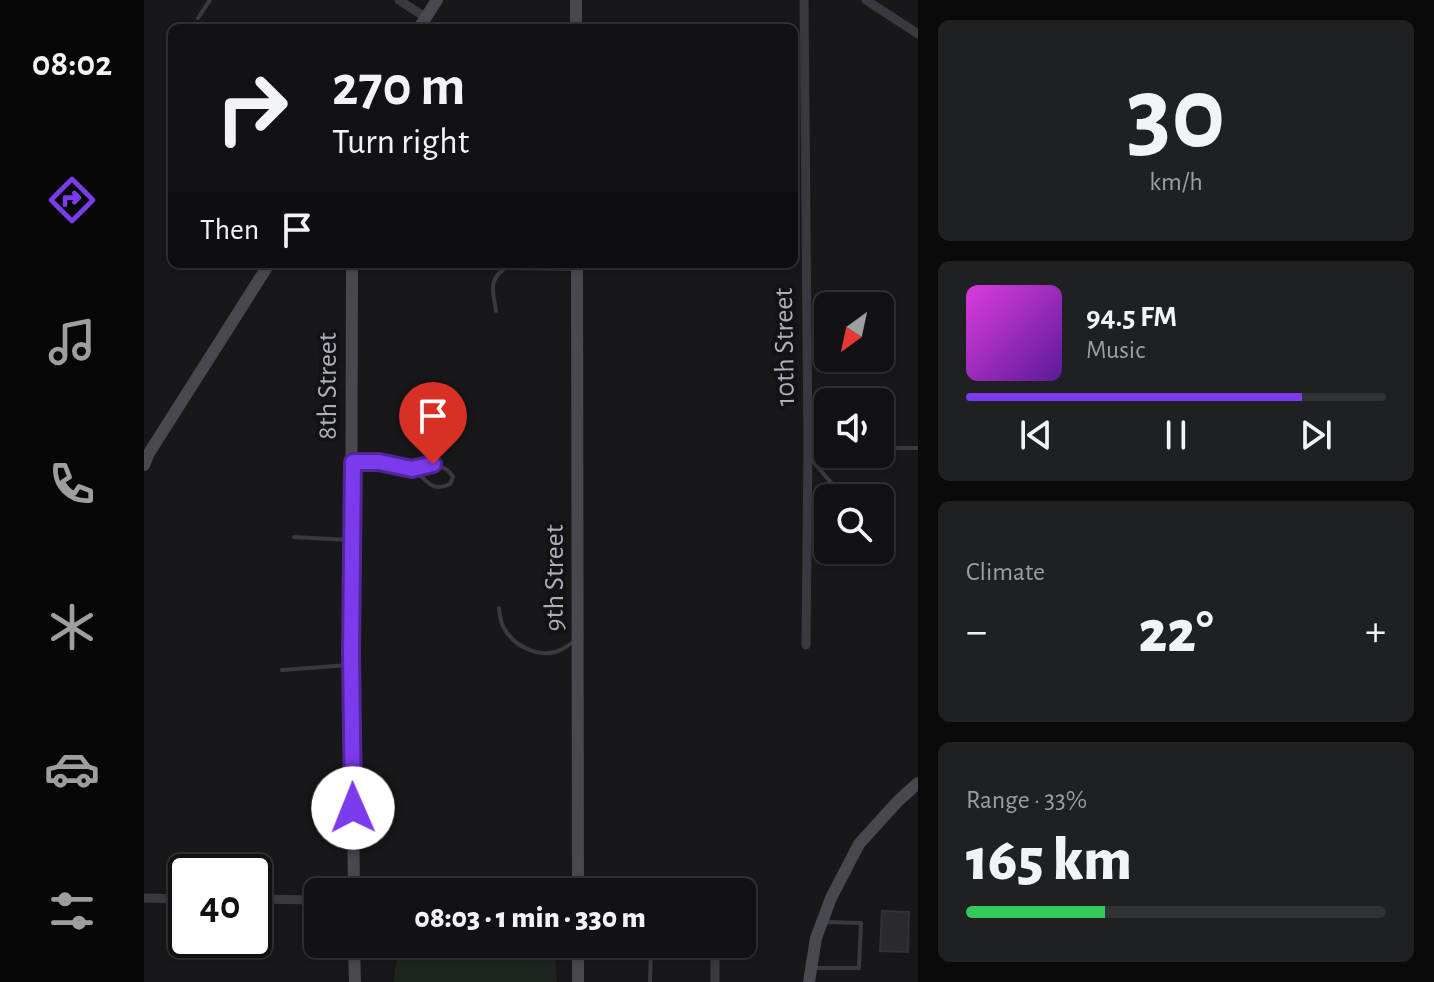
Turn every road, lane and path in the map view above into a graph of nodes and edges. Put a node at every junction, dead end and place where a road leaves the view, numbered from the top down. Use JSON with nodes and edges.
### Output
{"nodes":[{"id":1,"x":210,"y":0,"type":"edge"},
{"id":2,"x":399,"y":0,"type":"edge"},
{"id":3,"x":437,"y":0,"type":"edge"},
{"id":4,"x":576,"y":0,"type":"edge"},
{"id":5,"x":804,"y":0,"type":"edge"},
{"id":6,"x":866,"y":0,"type":"edge"},
{"id":7,"x":198,"y":18,"type":"dead end"},
{"id":8,"x":422,"y":22,"type":"edge"},
{"id":9,"x":576,"y":24,"type":"edge"},
{"id":10,"x":918,"y":34,"type":"edge"},
{"id":11,"x":266,"y":268,"type":"edge"},
{"id":12,"x":352,"y":268,"type":"edge"},
{"id":13,"x":505,"y":268,"type":"edge"},
{"id":14,"x":577,"y":268,"type":"edge"},
{"id":15,"x":496,"y":311,"type":"dead end"},
{"id":16,"x":894,"y":448,"type":"edge"},
{"id":17,"x":918,"y":448,"type":"edge"},
{"id":18,"x":808,"y":455,"type":"junction"},
{"id":19,"x":146,"y":456,"type":"edge"},
{"id":20,"x":353,"y":462,"type":"junction"},
{"id":21,"x":412,"y":469,"type":"junction"},
{"id":22,"x":832,"y":484,"type":"edge"},
{"id":23,"x":294,"y":537,"type":"dead end"},
{"id":24,"x":353,"y":540,"type":"junction"},
{"id":25,"x":499,"y":608,"type":"dead end"},
{"id":26,"x":579,"y":639,"type":"junction"},
{"id":27,"x":806,"y":645,"type":"dead end"},
{"id":28,"x":352,"y":664,"type":"junction"},
{"id":29,"x":282,"y":670,"type":"dead end"},
{"id":30,"x":918,"y":783,"type":"edge"},
{"id":31,"x":354,"y":878,"type":"edge"},
{"id":32,"x":578,"y":878,"type":"edge"},
{"id":33,"x":144,"y":898,"type":"edge"},
{"id":34,"x":168,"y":899,"type":"edge"},
{"id":35,"x":272,"y":899,"type":"edge"},
{"id":36,"x":304,"y":900,"type":"edge"},
{"id":37,"x":822,"y":922,"type":"junction"},
{"id":38,"x":354,"y":958,"type":"edge"},
{"id":39,"x":578,"y":958,"type":"edge"},
{"id":40,"x":651,"y":958,"type":"edge"},
{"id":41,"x":715,"y":958,"type":"edge"},
{"id":42,"x":811,"y":968,"type":"junction"},
{"id":43,"x":355,"y":982,"type":"edge"},
{"id":44,"x":578,"y":982,"type":"edge"},
{"id":45,"x":650,"y":982,"type":"edge"},
{"id":46,"x":715,"y":982,"type":"edge"},
{"id":47,"x":809,"y":982,"type":"edge"}],
"edges":[{"from":1,"to":7,"type":"lane"},
{"from":2,"to":8,"type":"street"},
{"from":3,"to":8,"type":"street"},
{"from":4,"to":9,"type":"street"},
{"from":5,"to":18,"type":"street","name":"10th Street"},
{"from":6,"to":10,"type":"street"},
{"from":11,"to":19,"type":"street"},
{"from":12,"to":20,"type":"street","name":"8th Street"},
{"from":13,"to":15,"type":"lane"},
{"from":14,"to":26,"type":"street","name":"9th Street"},
{"from":16,"to":17,"type":"lane"},
{"from":18,"to":22,"type":"lane"},
{"from":18,"to":27,"type":"street","name":"10th Street"},
{"from":20,"to":21,"type":"lane"},
{"from":20,"to":24,"type":"street","name":"8th Street"},
{"from":21,"to":21,"type":"lane"},
{"from":23,"to":24,"type":"lane"},
{"from":24,"to":28,"type":"street","name":"8th Street"},
{"from":25,"to":26,"type":"lane"},
{"from":26,"to":32,"type":"street","name":"9th Street"},
{"from":28,"to":29,"type":"lane"},
{"from":28,"to":31,"type":"street","name":"8th Street"},
{"from":30,"to":37,"type":"street"},
{"from":33,"to":34,"type":"street"},
{"from":35,"to":36,"type":"street"},
{"from":37,"to":42,"type":"street"},
{"from":37,"to":42,"type":"lane"},
{"from":38,"to":43,"type":"street"},
{"from":39,"to":44,"type":"street"},
{"from":40,"to":45,"type":"lane"},
{"from":41,"to":46,"type":"street"},
{"from":42,"to":47,"type":"street"}]}
